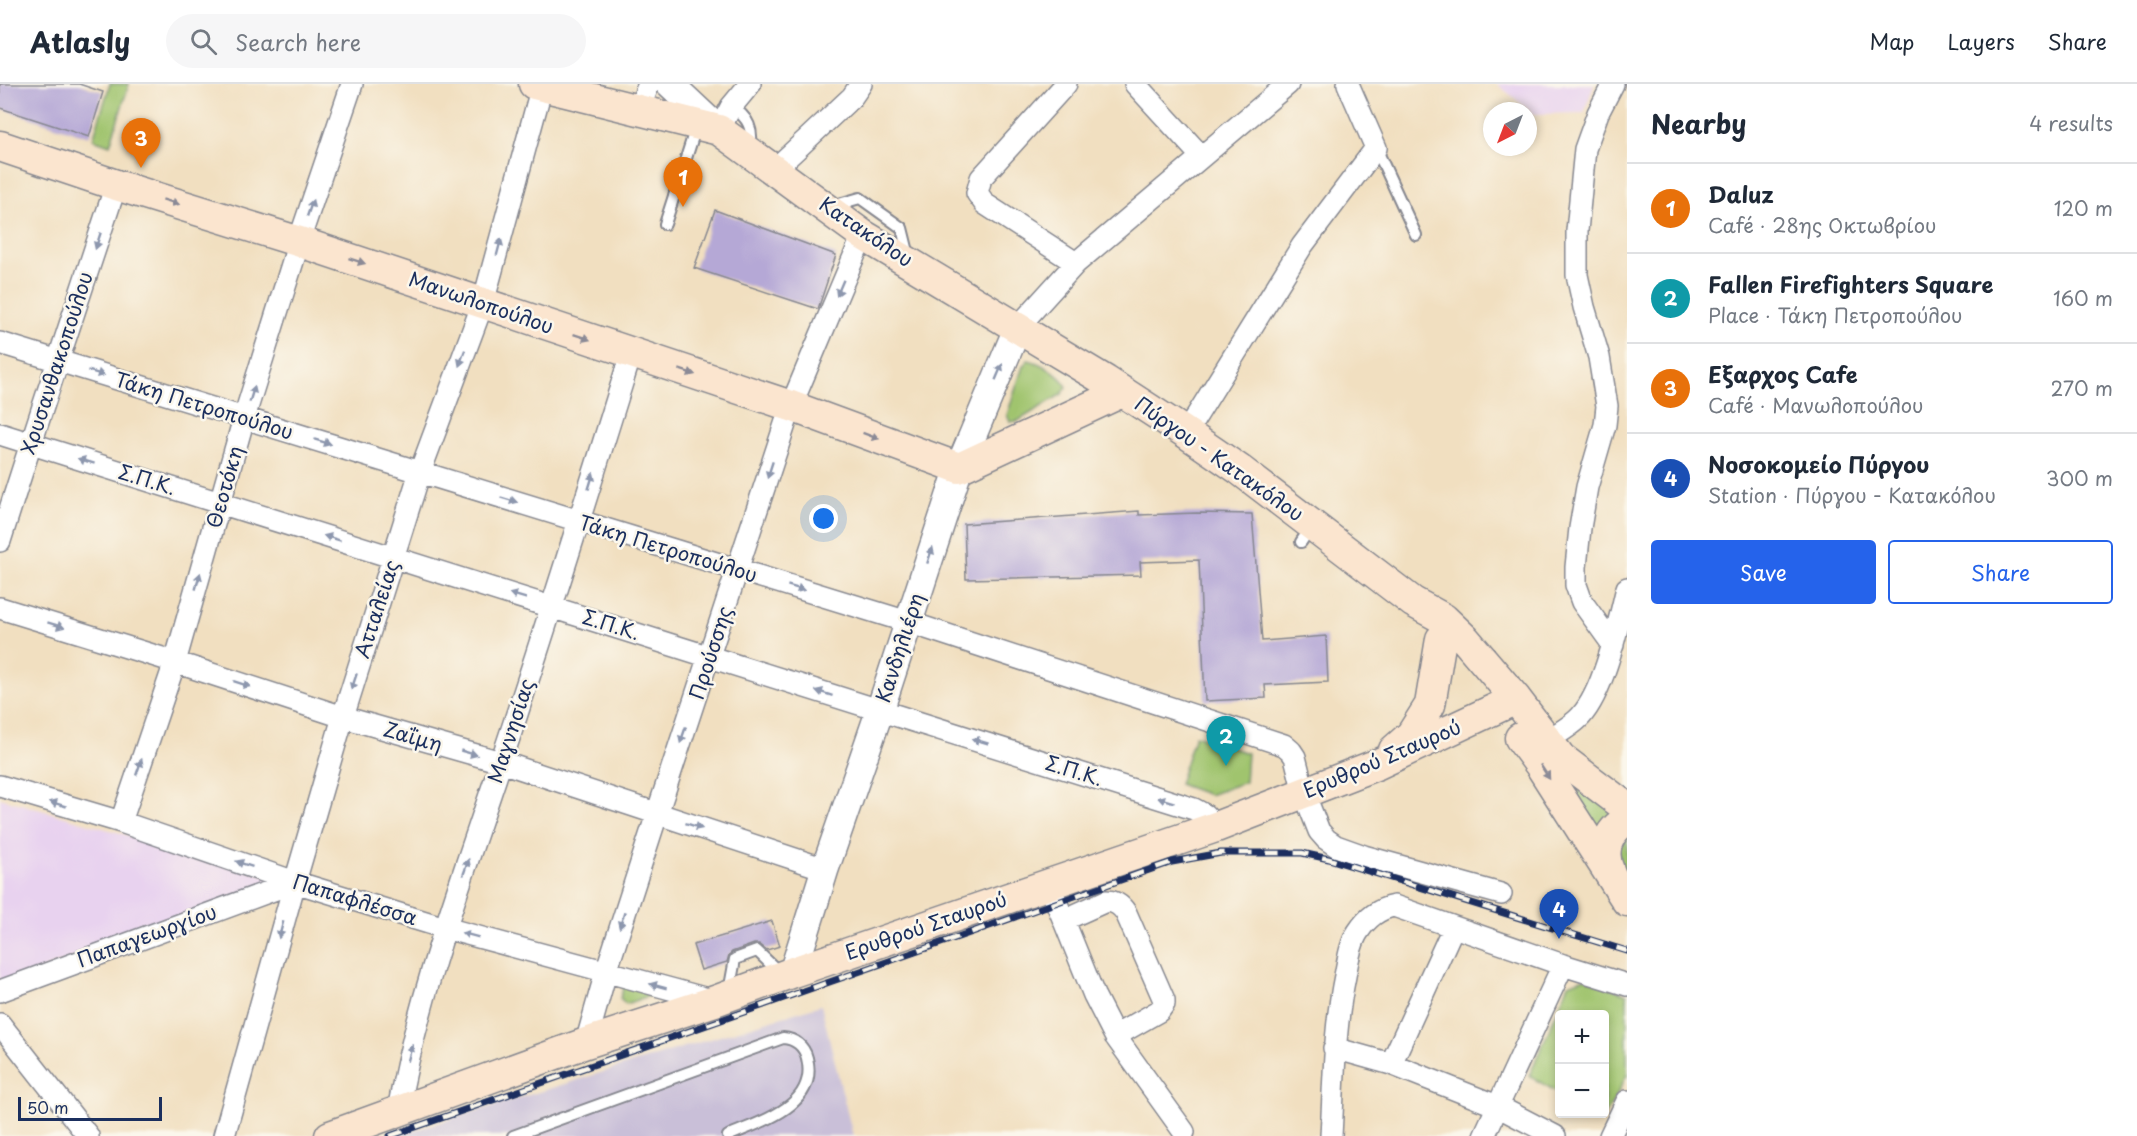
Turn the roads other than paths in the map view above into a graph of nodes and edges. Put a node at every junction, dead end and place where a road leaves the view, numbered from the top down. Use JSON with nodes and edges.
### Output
{"nodes":[{"id":1,"x":352,"y":84,"type":"edge"},
{"id":2,"x":650,"y":84,"type":"edge"},
{"id":3,"x":670,"y":84,"type":"edge"},
{"id":4,"x":750,"y":84,"type":"edge"},
{"id":5,"x":861,"y":84,"type":"edge"},
{"id":6,"x":1135,"y":84,"type":"edge"},
{"id":7,"x":1288,"y":84,"type":"edge"},
{"id":8,"x":1348,"y":84,"type":"edge"},
{"id":9,"x":1613,"y":84,"type":"edge"},
{"id":10,"x":538,"y":85,"type":"edge"},
{"id":11,"x":1058,"y":87,"type":"edge"},
{"id":12,"x":638,"y":111,"type":"junction"},
{"id":13,"x":716,"y":120,"type":"junction"},
{"id":14,"x":0,"y":146,"type":"edge"},
{"id":15,"x":1376,"y":148,"type":"junction"},
{"id":16,"x":1201,"y":156,"type":"junction"},
{"id":17,"x":775,"y":169,"type":"junction"},
{"id":18,"x":116,"y":185,"type":"junction"},
{"id":19,"x":827,"y":208,"type":"junction"},
{"id":20,"x":665,"y":224,"type":"dead end"},
{"id":21,"x":863,"y":235,"type":"junction"},
{"id":22,"x":1416,"y":235,"type":"dead end"},
{"id":23,"x":300,"y":242,"type":"junction"},
{"id":24,"x":910,"y":262,"type":"junction"},
{"id":25,"x":1076,"y":263,"type":"junction"},
{"id":26,"x":483,"y":303,"type":"junction"},
{"id":27,"x":1018,"y":327,"type":"junction"},
{"id":28,"x":0,"y":343,"type":"edge"},
{"id":29,"x":631,"y":354,"type":"junction"},
{"id":30,"x":59,"y":361,"type":"junction"},
{"id":31,"x":1122,"y":392,"type":"junction"},
{"id":32,"x":791,"y":406,"type":"junction"},
{"id":33,"x":244,"y":418,"type":"junction"},
{"id":34,"x":1186,"y":433,"type":"junction"},
{"id":35,"x":0,"y":434,"type":"edge"},
{"id":36,"x":30,"y":443,"type":"junction"},
{"id":37,"x":959,"y":468,"type":"junction"},
{"id":38,"x":420,"y":472,"type":"junction"},
{"id":39,"x":220,"y":503,"type":"junction"},
{"id":40,"x":579,"y":521,"type":"junction"},
{"id":41,"x":0,"y":541,"type":"edge"},
{"id":42,"x":394,"y":558,"type":"junction"},
{"id":43,"x":737,"y":570,"type":"junction"},
{"id":44,"x":1627,"y":588,"type":"edge"},
{"id":45,"x":1413,"y":602,"type":"junction"},
{"id":46,"x":552,"y":607,"type":"junction"},
{"id":47,"x":0,"y":608,"type":"edge"},
{"id":48,"x":908,"y":622,"type":"junction"},
{"id":49,"x":1441,"y":639,"type":"junction"},
{"id":50,"x":1613,"y":645,"type":"junction"},
{"id":51,"x":710,"y":657,"type":"junction"},
{"id":52,"x":175,"y":662,"type":"junction"},
{"id":53,"x":1507,"y":703,"type":"junction"},
{"id":54,"x":880,"y":710,"type":"junction"},
{"id":55,"x":343,"y":717,"type":"junction"},
{"id":56,"x":1546,"y":741,"type":"junction"},
{"id":57,"x":501,"y":762,"type":"junction"},
{"id":58,"x":1378,"y":764,"type":"junction"},
{"id":59,"x":0,"y":786,"type":"edge"},
{"id":60,"x":1304,"y":793,"type":"junction"},
{"id":61,"x":1627,"y":808,"type":"edge"},
{"id":62,"x":657,"y":814,"type":"junction"},
{"id":63,"x":1627,"y":820,"type":"edge"},
{"id":64,"x":121,"y":822,"type":"junction"},
{"id":65,"x":1216,"y":827,"type":"junction"},
{"id":66,"x":825,"y":869,"type":"junction"},
{"id":67,"x":295,"y":882,"type":"junction"},
{"id":68,"x":1619,"y":883,"type":"edge"},
{"id":69,"x":1049,"y":884,"type":"junction"},
{"id":70,"x":1501,"y":894,"type":"dead end"},
{"id":71,"x":1627,"y":901,"type":"edge"},
{"id":72,"x":1064,"y":920,"type":"junction"},
{"id":73,"x":445,"y":928,"type":"junction"},
{"id":74,"x":1453,"y":928,"type":"junction"},
{"id":75,"x":1563,"y":965,"type":"junction"},
{"id":76,"x":606,"y":972,"type":"junction"},
{"id":77,"x":788,"y":974,"type":"junction"},
{"id":78,"x":1627,"y":985,"type":"edge"},
{"id":79,"x":0,"y":991,"type":"edge"},
{"id":80,"x":721,"y":998,"type":"junction"},
{"id":81,"x":0,"y":1024,"type":"edge"},
{"id":82,"x":1115,"y":1036,"type":"junction"},
{"id":83,"x":586,"y":1043,"type":"junction"},
{"id":84,"x":1335,"y":1048,"type":"junction"},
{"id":85,"x":1390,"y":1064,"type":"junction"},
{"id":86,"x":1627,"y":1101,"type":"edge"},
{"id":87,"x":1497,"y":1106,"type":"junction"},
{"id":88,"x":398,"y":1110,"type":"junction"},
{"id":89,"x":1184,"y":1132,"type":"dead end"},
{"id":90,"x":88,"y":1136,"type":"edge"},
{"id":91,"x":224,"y":1136,"type":"edge"},
{"id":92,"x":330,"y":1136,"type":"edge"},
{"id":93,"x":513,"y":1136,"type":"edge"},
{"id":94,"x":728,"y":1136,"type":"edge"},
{"id":95,"x":1331,"y":1136,"type":"edge"},
{"id":96,"x":1484,"y":1136,"type":"edge"},
{"id":97,"x":1555,"y":1136,"type":"edge"},
{"id":98,"x":1610,"y":1136,"type":"edge"}],
"edges":[{"from":23,"to":1,"type":"street","name":"Θεοτόκη","one_way":true},
{"from":2,"to":12,"type":"street"},
{"from":3,"to":13,"type":"street"},
{"from":4,"to":13,"type":"street"},
{"from":5,"to":17,"type":"street"},
{"from":6,"to":16,"type":"street"},
{"from":7,"to":16,"type":"street"},
{"from":8,"to":15,"type":"street"},
{"from":9,"to":50,"type":"street"},
{"from":10,"to":12,"type":"main road"},
{"from":26,"to":10,"type":"street","name":"Ατταλείας","one_way":true},
{"from":11,"to":25,"type":"street"},
{"from":12,"to":13,"type":"main road"},
{"from":13,"to":17,"type":"main road","name":"Κατακόλου"},
{"from":13,"to":20,"type":"lane"},
{"from":14,"to":18,"type":"main road","name":"Μανωλοπούλου"},
{"from":15,"to":22,"type":"lane"},
{"from":15,"to":34,"type":"street"},
{"from":16,"to":25,"type":"street"},
{"from":17,"to":19,"type":"main road","name":"Κατακόλου"},
{"from":18,"to":23,"type":"main road","name":"Μανωλοπούλου","one_way":true},
{"from":18,"to":30,"type":"street","name":"Χρυσανθακοπούλου","one_way":true},
{"from":19,"to":21,"type":"main road","name":"Κατακόλου"},
{"from":19,"to":24,"type":"lane"},
{"from":21,"to":24,"type":"main road","name":"Κατακόλου"},
{"from":21,"to":32,"type":"street","name":"Προύσσης","one_way":true},
{"from":23,"to":26,"type":"main road","name":"Μανωλοπούλου","one_way":true},
{"from":33,"to":23,"type":"street","name":"Θεοτόκη","one_way":true},
{"from":24,"to":27,"type":"main road","name":"Κατακόλου"},
{"from":25,"to":27,"type":"street"},
{"from":26,"to":29,"type":"main road","name":"Μανωλοπούλου","one_way":true},
{"from":26,"to":38,"type":"street","name":"Ατταλείας","one_way":true},
{"from":27,"to":31,"type":"main road","name":"Πύργου - Κατακόλου"},
{"from":37,"to":27,"type":"street","name":"Κανδηλιέρη","one_way":true},
{"from":28,"to":30,"type":"street","name":"Τάκη Πετροπούλου"},
{"from":29,"to":32,"type":"main road","name":"Μανωλοπούλου","one_way":true},
{"from":40,"to":29,"type":"street","name":"Μαγνησίας","one_way":true},
{"from":30,"to":33,"type":"street","name":"Τάκη Πετροπούλου","one_way":true},
{"from":30,"to":36,"type":"street","name":"Χρυσανθακοπούλου"},
{"from":31,"to":34,"type":"main road","name":"Πύργου - Κατακόλου"},
{"from":31,"to":37,"type":"main road"},
{"from":32,"to":37,"type":"main road","name":"Μανωλοπούλου","one_way":true},
{"from":32,"to":43,"type":"street","name":"Προύσσης","one_way":true},
{"from":33,"to":38,"type":"street","name":"Τάκη Πετροπούλου","one_way":true},
{"from":33,"to":39,"type":"street","name":"Θεοτόκη"},
{"from":34,"to":45,"type":"main road","name":"Πύργου - Κατακόλου"},
{"from":35,"to":36,"type":"street","name":"Σ.Π.Κ."},
{"from":39,"to":36,"type":"street","name":"Σ.Π.Κ.","one_way":true},
{"from":36,"to":41,"type":"street","name":"Χρυσανθακοπούλου"},
{"from":48,"to":37,"type":"street","name":"Κανδηλιέρη","one_way":true},
{"from":38,"to":40,"type":"street","name":"Τάκη Πετροπούλου","one_way":true},
{"from":38,"to":42,"type":"street","name":"Ατταλείας"},
{"from":42,"to":39,"type":"street","name":"Σ.Π.Κ.","one_way":true},
{"from":52,"to":39,"type":"street","name":"Θεοτόκη","one_way":true},
{"from":40,"to":43,"type":"street","name":"Τάκη Πετροπούλου"},
{"from":40,"to":46,"type":"street","name":"Μαγνησίας"},
{"from":46,"to":42,"type":"street","name":"Σ.Π.Κ.","one_way":true},
{"from":42,"to":55,"type":"street","name":"Ατταλείας","one_way":true},
{"from":43,"to":48,"type":"street","name":"Τάκη Πετροπούλου","one_way":true},
{"from":43,"to":51,"type":"street","name":"Προύσσης"},
{"from":44,"to":50,"type":"street"},
{"from":45,"to":49,"type":"main road","name":"Πύργου - Κατακόλου"},
{"from":45,"to":53,"type":"main road","name":"Πύργου - Κατακόλου"},
{"from":46,"to":51,"type":"street","name":"Σ.Π.Κ."},
{"from":46,"to":57,"type":"street","name":"Μαγνησίας"},
{"from":47,"to":52,"type":"street","name":"Ζαΐμη","one_way":true},
{"from":48,"to":54,"type":"street","name":"Κανδηλιέρη"},
{"from":48,"to":60,"type":"street","name":"Τάκη Πετροπούλου"},
{"from":49,"to":53,"type":"main road","name":"Πύργου - Κατακόλου"},
{"from":49,"to":58,"type":"main road"},
{"from":50,"to":56,"type":"street"},
{"from":54,"to":51,"type":"street","name":"Σ.Π.Κ.","one_way":true},
{"from":51,"to":62,"type":"street","name":"Προύσσης","one_way":true},
{"from":52,"to":55,"type":"street","name":"Ζαΐμη","one_way":true},
{"from":64,"to":52,"type":"street","name":"Θεοτόκη","one_way":true},
{"from":53,"to":56,"type":"main road","name":"Πύργου - Κατακόλου"},
{"from":53,"to":58,"type":"main road","name":"Ερυθρού Σταυρού"},
{"from":53,"to":68,"type":"main road","name":"Πύργου - Κατακόλου","one_way":true},
{"from":65,"to":54,"type":"street","name":"Σ.Π.Κ.","one_way":true},
{"from":54,"to":66,"type":"street","name":"Κανδηλιέρη"},
{"from":55,"to":57,"type":"street","name":"Ζαΐμη","one_way":true},
{"from":55,"to":67,"type":"street","name":"Ατταλείας"},
{"from":56,"to":61,"type":"main road","name":"Πύργου - Κατακόλου"},
{"from":57,"to":62,"type":"street","name":"Ζαΐμη"},
{"from":73,"to":57,"type":"street","name":"Μαγνησίας","one_way":true},
{"from":58,"to":60,"type":"main road","name":"Ερυθρού Σταυρού"},
{"from":64,"to":59,"type":"street","name":"Παπαφλέσσα","one_way":true},
{"from":60,"to":65,"type":"main road","name":"Ερυθρού Σταυρού"},
{"from":60,"to":70,"type":"street","name":"Τάκη Πετροπούλου"},
{"from":62,"to":66,"type":"street","name":"Ζαΐμη","one_way":true},
{"from":62,"to":76,"type":"street","name":"Προύσσης","one_way":true},
{"from":63,"to":68,"type":"main road","name":"Πύργου - Κατακόλου"},
{"from":67,"to":64,"type":"street","name":"Παπαφλέσσα","one_way":true},
{"from":65,"to":69,"type":"main road","name":"Ερυθρού Σταυρού"},
{"from":66,"to":77,"type":"street","name":"Κανδηλιέρη"},
{"from":67,"to":73,"type":"street","name":"Παπαφλέσσα"},
{"from":67,"to":79,"type":"street","name":"Παπαγεωργίου"},
{"from":67,"to":91,"type":"street","name":"Ατταλείας","one_way":true},
{"from":68,"to":71,"type":"main road","name":"Πύργου - Κατακόλου"},
{"from":69,"to":72,"type":"street"},
{"from":69,"to":77,"type":"main road","name":"Ερυθρού Σταυρού"},
{"from":72,"to":82,"type":"street"},
{"from":72,"to":82,"type":"street"},
{"from":76,"to":73,"type":"street","name":"Παπαφλέσσα","one_way":true},
{"from":88,"to":73,"type":"street","name":"Μαγνησίας","one_way":true},
{"from":74,"to":75,"type":"street"},
{"from":74,"to":84,"type":"street"},
{"from":74,"to":85,"type":"street"},
{"from":75,"to":78,"type":"street"},
{"from":75,"to":87,"type":"street"},
{"from":80,"to":76,"type":"street","name":"Παπαφλέσσα","one_way":true},
{"from":76,"to":83,"type":"street","name":"Προύσσης"},
{"from":77,"to":80,"type":"main road","name":"Ερυθρού Σταυρού"},
{"from":80,"to":83,"type":"main road","name":"Ερυθρού Σταυρού"},
{"from":81,"to":90,"type":"street"},
{"from":82,"to":89,"type":"street"},
{"from":83,"to":88,"type":"main road","name":"Ερυθρού Σταυρού"},
{"from":84,"to":85,"type":"street"},
{"from":84,"to":95,"type":"street"},
{"from":85,"to":87,"type":"street"},
{"from":86,"to":98,"type":"street"},
{"from":87,"to":96,"type":"street"},
{"from":87,"to":97,"type":"street"},
{"from":88,"to":92,"type":"main road","name":"Ερυθρού Σταυρού"},
{"from":93,"to":94,"type":"lane"}]}
